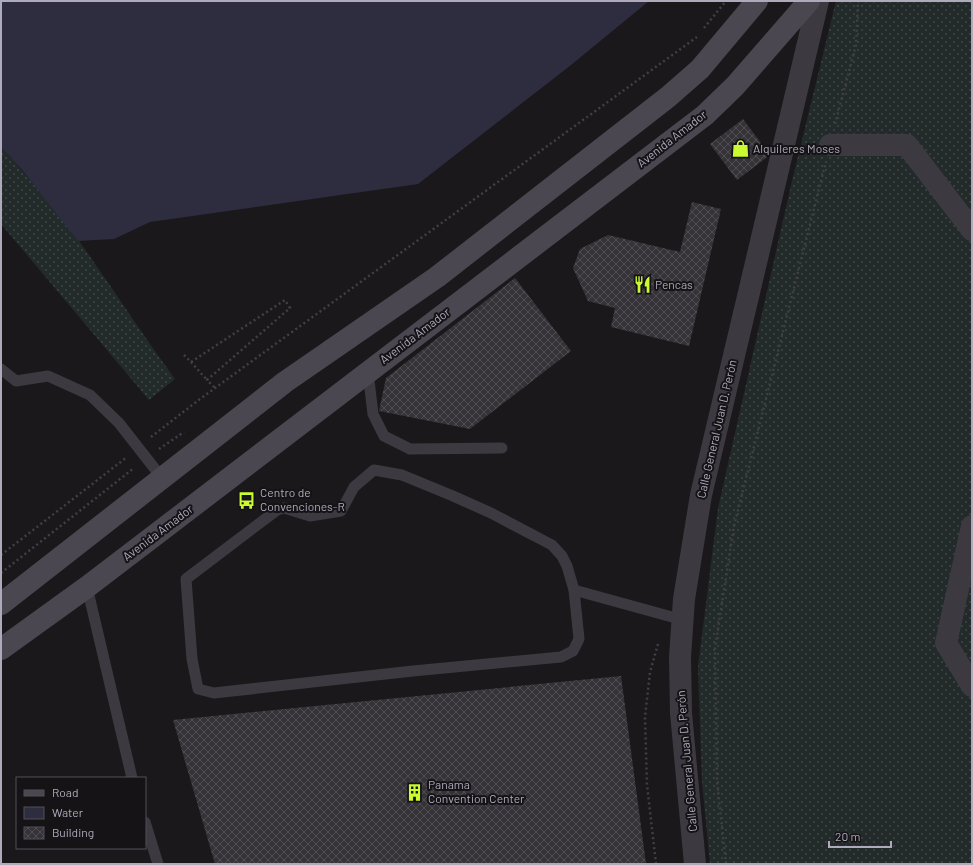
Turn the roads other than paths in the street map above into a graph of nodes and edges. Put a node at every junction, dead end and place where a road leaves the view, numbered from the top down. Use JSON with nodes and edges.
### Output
{"nodes":[{"id":1,"x":757,"y":1,"type":"edge"},
{"id":2,"x":809,"y":1,"type":"edge"},
{"id":3,"x":818,"y":1,"type":"edge"},
{"id":4,"x":830,"y":145,"type":"road end"},
{"id":5,"x":972,"y":230,"type":"edge"},
{"id":6,"x":472,"y":250,"type":"junction"},
{"id":7,"x":437,"y":277,"type":"junction"},
{"id":8,"x":493,"y":277,"type":"junction"},
{"id":9,"x":458,"y":304,"type":"junction"},
{"id":10,"x":1,"y":369,"type":"edge"},
{"id":11,"x":368,"y":372,"type":"junction"},
{"id":12,"x":502,"y":448,"type":"dead end"},
{"id":13,"x":162,"y":478,"type":"junction"},
{"id":14,"x":972,"y":526,"type":"edge"},
{"id":15,"x":87,"y":587,"type":"junction"},
{"id":16,"x":574,"y":590,"type":"junction"},
{"id":17,"x":1,"y":604,"type":"edge"},
{"id":18,"x":674,"y":618,"type":"junction"},
{"id":19,"x":3,"y":643,"type":"edge"},
{"id":20,"x":972,"y":686,"type":"edge"},
{"id":21,"x":132,"y":777,"type":"edge"},
{"id":22,"x":146,"y":825,"type":"edge"},
{"id":23,"x":158,"y":864,"type":"edge"},
{"id":24,"x":695,"y":864,"type":"edge"}],
"edges":[{"from":1,"to":6,"type":"main road"},
{"from":2,"to":8,"type":"main road","name":"Avenida Amador"},
{"from":3,"to":18,"type":"street","name":"Calle General Juan D. Perón"},
{"from":4,"to":5,"type":"street"},
{"from":6,"to":7,"type":"main road"},
{"from":6,"to":8,"type":"main road"},
{"from":7,"to":9,"type":"main road"},
{"from":7,"to":13,"type":"main road"},
{"from":8,"to":9,"type":"main road","name":"Avenida Amador"},
{"from":9,"to":11,"type":"main road","name":"Avenida Amador"},
{"from":10,"to":13,"type":"lane"},
{"from":11,"to":12,"type":"lane"},
{"from":11,"to":15,"type":"main road","name":"Avenida Amador"},
{"from":13,"to":17,"type":"main road"},
{"from":14,"to":20,"type":"street"},
{"from":15,"to":19,"type":"main road","name":"Avenida Amador"},
{"from":15,"to":21,"type":"lane"},
{"from":16,"to":16,"type":"lane"},
{"from":16,"to":18,"type":"lane"},
{"from":18,"to":24,"type":"street","name":"Calle General Juan D. Perón"},
{"from":22,"to":23,"type":"lane"}]}
